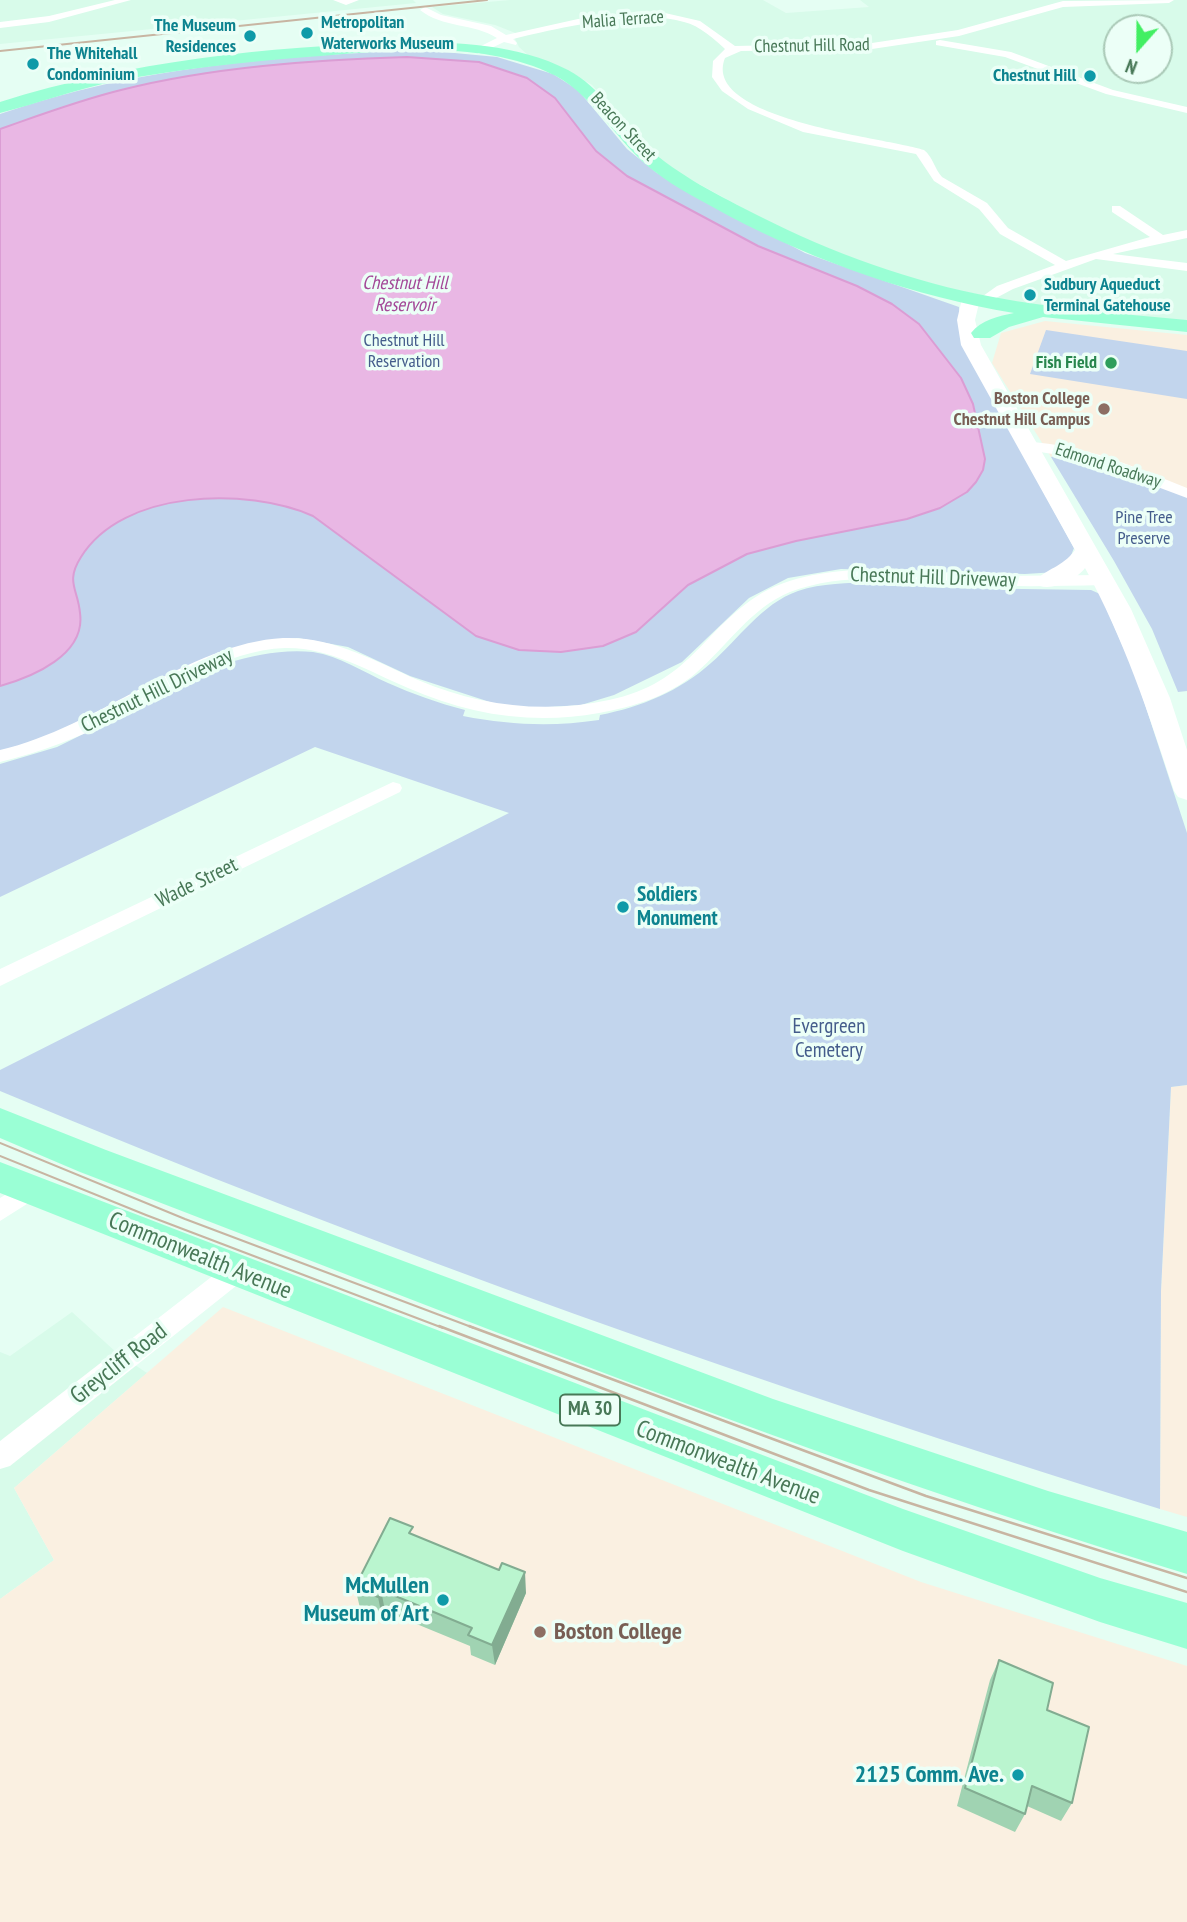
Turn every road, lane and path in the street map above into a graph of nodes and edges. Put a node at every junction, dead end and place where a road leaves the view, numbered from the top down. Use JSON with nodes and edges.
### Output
{"nodes":[{"id":1,"x":126,"y":0,"type":"edge"},
{"id":2,"x":1169,"y":0,"type":"edge"},
{"id":3,"x":425,"y":10,"type":"dead end"},
{"id":4,"x":0,"y":26,"type":"edge"},
{"id":5,"x":924,"y":40,"type":"junction"},
{"id":6,"x":509,"y":48,"type":"junction"},
{"id":7,"x":732,"y":49,"type":"junction"},
{"id":8,"x":0,"y":108,"type":"edge"},
{"id":9,"x":1187,"y":110,"type":"edge"},
{"id":10,"x":1116,"y":209,"type":"dead end"},
{"id":11,"x":1187,"y":234,"type":"edge"},
{"id":12,"x":1161,"y":239,"type":"junction"},
{"id":13,"x":1095,"y":254,"type":"junction"},
{"id":14,"x":1063,"y":264,"type":"junction"},
{"id":15,"x":1187,"y":267,"type":"edge"},
{"id":16,"x":981,"y":301,"type":"junction"},
{"id":17,"x":1061,"y":314,"type":"junction"},
{"id":18,"x":1187,"y":326,"type":"edge"},
{"id":19,"x":982,"y":333,"type":"junction"},
{"id":20,"x":978,"y":359,"type":"junction"},
{"id":21,"x":1027,"y":446,"type":"junction"},
{"id":22,"x":1187,"y":492,"type":"edge"},
{"id":23,"x":1086,"y":550,"type":"junction"},
{"id":24,"x":1103,"y":580,"type":"junction"},
{"id":25,"x":1048,"y":581,"type":"junction"},
{"id":26,"x":0,"y":756,"type":"edge"},
{"id":27,"x":393,"y":788,"type":"dead end"},
{"id":28,"x":1187,"y":791,"type":"edge"},
{"id":29,"x":0,"y":978,"type":"edge"},
{"id":30,"x":0,"y":1122,"type":"edge"},
{"id":31,"x":166,"y":1188,"type":"junction"},
{"id":32,"x":10,"y":1192,"type":"edge"},
{"id":33,"x":135,"y":1231,"type":"junction"},
{"id":34,"x":237,"y":1271,"type":"junction"},
{"id":35,"x":0,"y":1457,"type":"edge"},
{"id":36,"x":1187,"y":1553,"type":"edge"},
{"id":37,"x":1187,"y":1626,"type":"edge"}],
"edges":[{"from":1,"to":4,"type":"street"},
{"from":2,"to":5,"type":"street","name":"Chestnut Hill Road"},
{"from":3,"to":6,"type":"street"},
{"from":5,"to":7,"type":"street","name":"Chestnut Hill Road"},
{"from":5,"to":9,"type":"street"},
{"from":6,"to":7,"type":"street","name":"Malia Terrace"},
{"from":6,"to":8,"type":"main road","name":"Beacon Street"},
{"from":6,"to":16,"type":"main road","name":"Beacon Street"},
{"from":7,"to":14,"type":"street","name":"Chestnut Hill Road"},
{"from":10,"to":12,"type":"street"},
{"from":11,"to":12,"type":"street"},
{"from":12,"to":13,"type":"street"},
{"from":13,"to":14,"type":"street"},
{"from":13,"to":15,"type":"street"},
{"from":14,"to":16,"type":"street"},
{"from":16,"to":17,"type":"main road","name":"Beacon Street"},
{"from":16,"to":19,"type":"main road"},
{"from":16,"to":20,"type":"main road"},
{"from":17,"to":18,"type":"main road","name":"Beacon Street"},
{"from":17,"to":19,"type":"main road"},
{"from":19,"to":20,"type":"main road"},
{"from":20,"to":21,"type":"main road"},
{"from":21,"to":22,"type":"street","name":"Edmond Roadway"},
{"from":21,"to":23,"type":"main road"},
{"from":23,"to":24,"type":"main road"},
{"from":23,"to":25,"type":"main road"},
{"from":24,"to":25,"type":"street","name":"Chestnut Hill Driveway"},
{"from":24,"to":28,"type":"main road"},
{"from":25,"to":26,"type":"street","name":"Chestnut Hill Driveway"},
{"from":27,"to":29,"type":"street","name":"Wade Street"},
{"from":30,"to":31,"type":"main road"},
{"from":31,"to":33,"type":"main road"},
{"from":31,"to":36,"type":"main road"},
{"from":32,"to":33,"type":"main road","name":"Commonwealth Avenue","number":"MA 30"},
{"from":33,"to":34,"type":"main road","name":"Commonwealth Avenue","number":"MA 30"},
{"from":34,"to":35,"type":"street","name":"Greycliff Road"},
{"from":34,"to":37,"type":"main road","name":"Commonwealth Avenue","number":"MA 30"}]}
